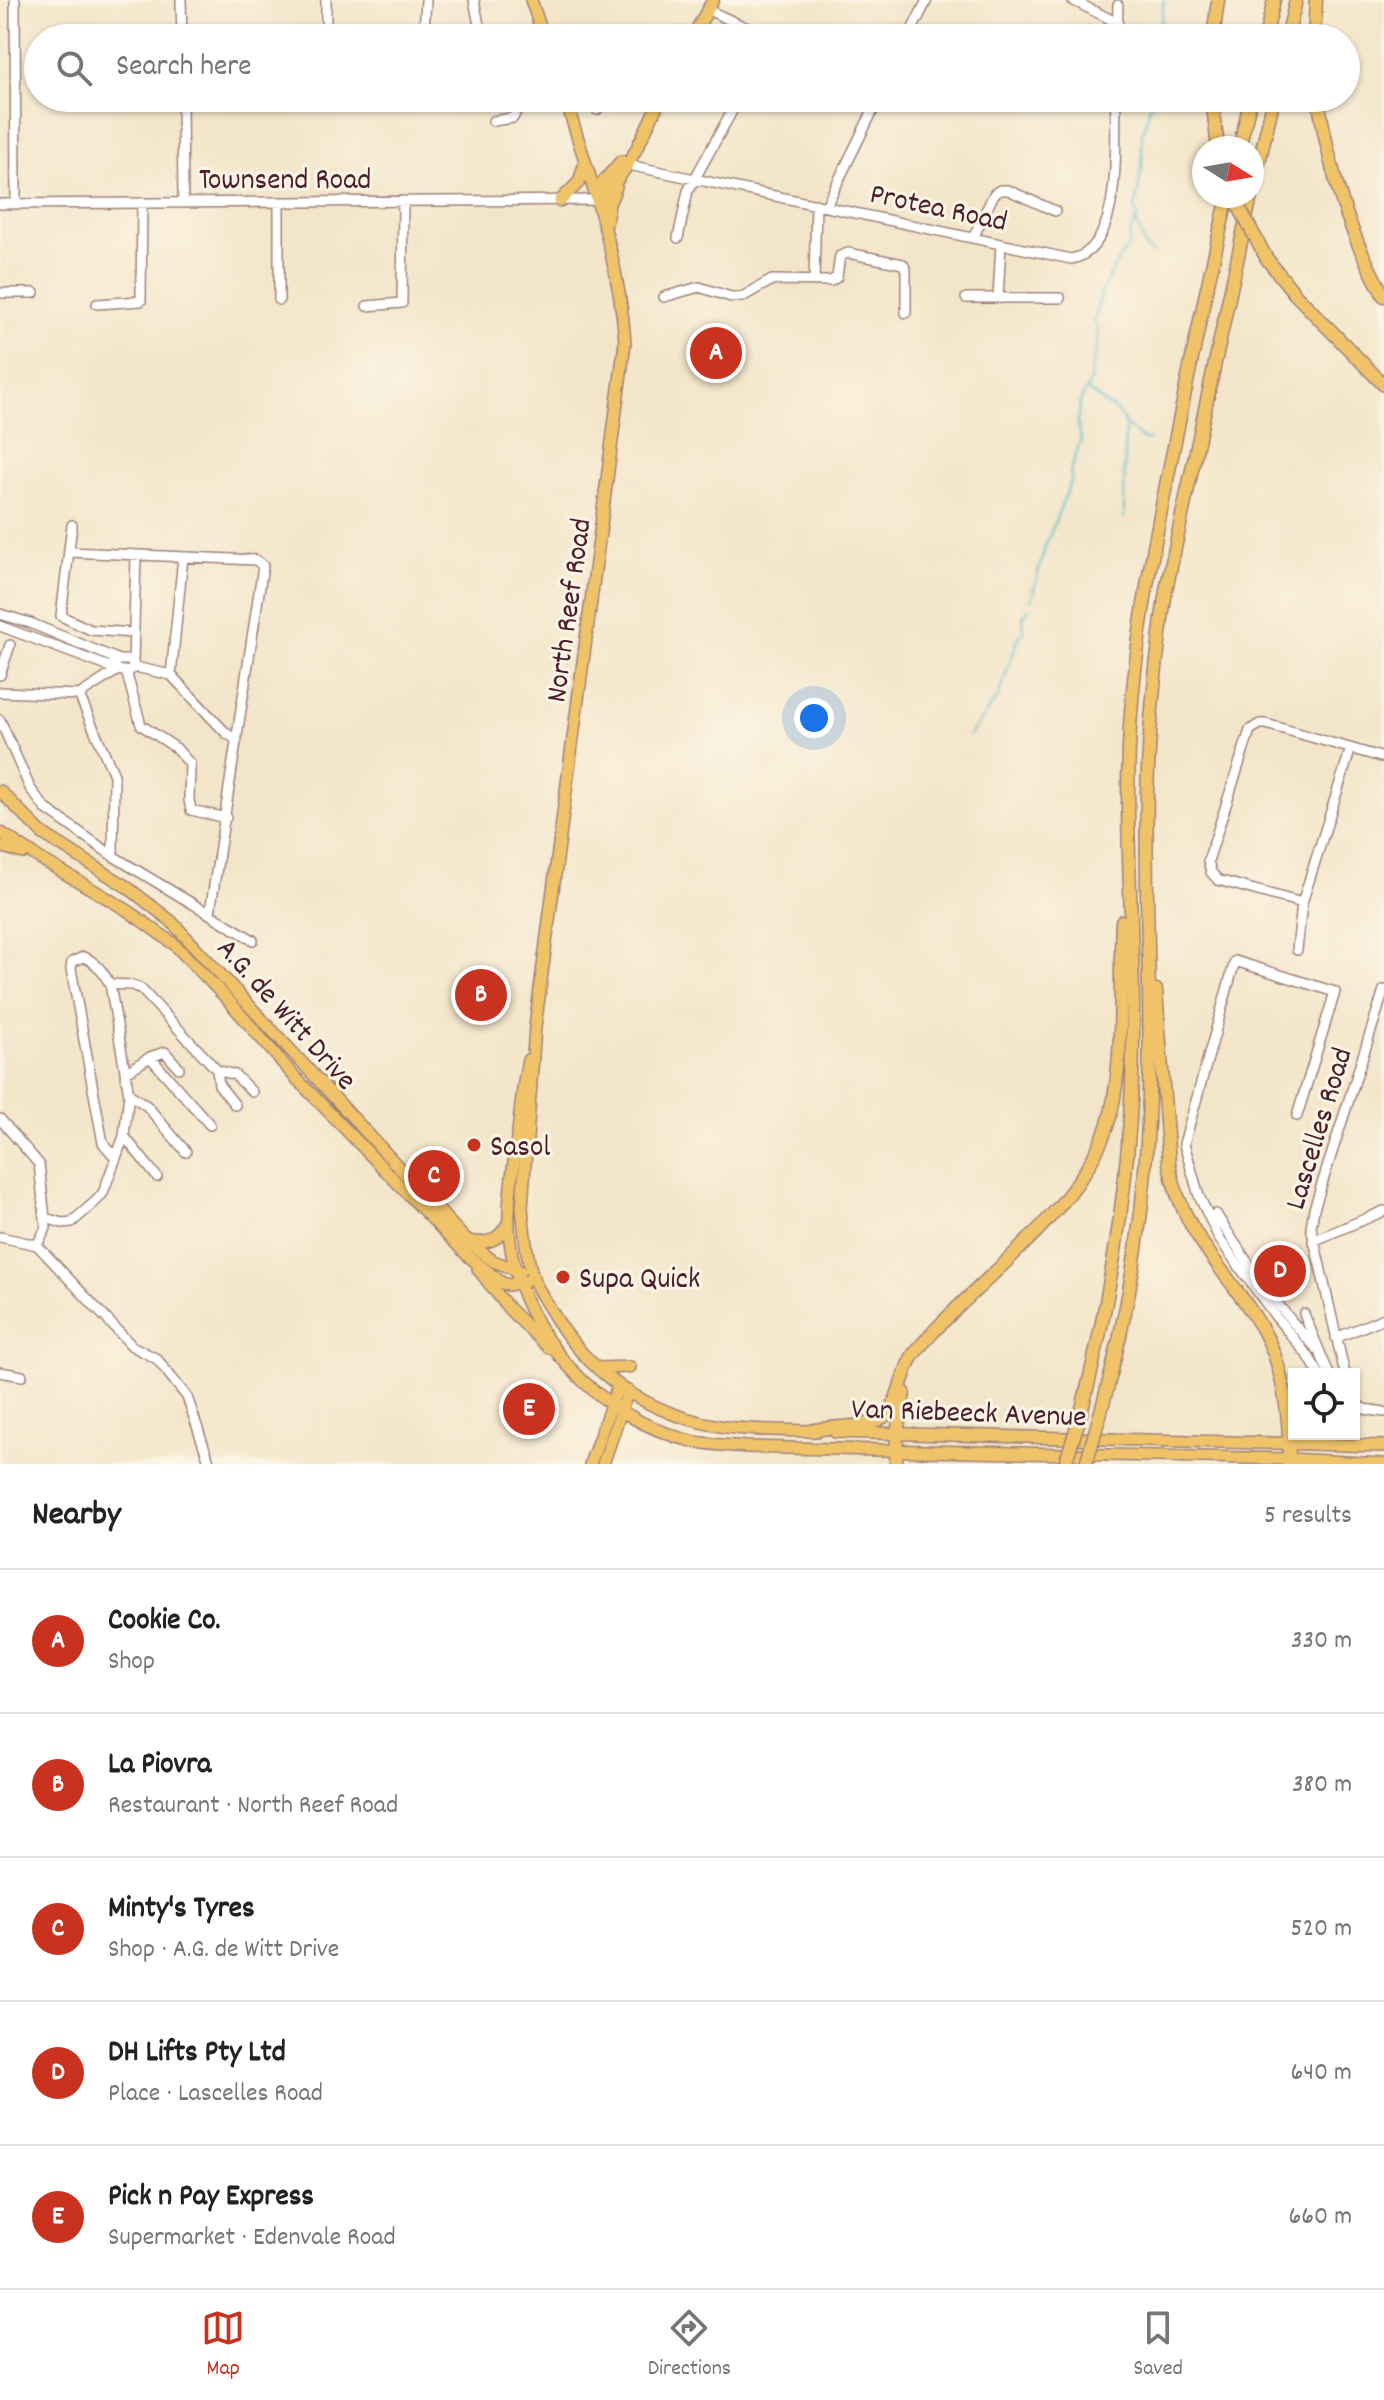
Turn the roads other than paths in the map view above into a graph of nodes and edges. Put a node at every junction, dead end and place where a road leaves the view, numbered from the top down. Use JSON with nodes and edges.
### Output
{"nodes":[{"id":1,"x":15,"y":0,"type":"edge"},
{"id":2,"x":181,"y":0,"type":"edge"},
{"id":3,"x":326,"y":0,"type":"edge"},
{"id":4,"x":426,"y":0,"type":"edge"},
{"id":5,"x":474,"y":0,"type":"edge"},
{"id":6,"x":531,"y":0,"type":"edge"},
{"id":7,"x":927,"y":0,"type":"edge"},
{"id":8,"x":1072,"y":0,"type":"edge"},
{"id":9,"x":1218,"y":0,"type":"edge"},
{"id":10,"x":1274,"y":0,"type":"edge"},
{"id":11,"x":1296,"y":0,"type":"edge"},
{"id":12,"x":1316,"y":0,"type":"edge"},
{"id":13,"x":710,"y":5,"type":"edge"},
{"id":14,"x":1118,"y":5,"type":"dead end"},
{"id":15,"x":1118,"y":23,"type":"joint"},
{"id":16,"x":182,"y":24,"type":"edge"},
{"id":17,"x":326,"y":24,"type":"edge"},
{"id":18,"x":424,"y":24,"type":"edge"},
{"id":19,"x":479,"y":24,"type":"edge"},
{"id":20,"x":539,"y":24,"type":"edge"},
{"id":21,"x":700,"y":24,"type":"edge"},
{"id":22,"x":743,"y":24,"type":"edge"},
{"id":23,"x":915,"y":24,"type":"edge"},
{"id":24,"x":1215,"y":24,"type":"edge"},
{"id":25,"x":1268,"y":24,"type":"edge"},
{"id":26,"x":1290,"y":24,"type":"edge"},
{"id":27,"x":1315,"y":24,"type":"edge"},
{"id":28,"x":182,"y":112,"type":"edge"},
{"id":29,"x":514,"y":112,"type":"edge"},
{"id":30,"x":569,"y":112,"type":"edge"},
{"id":31,"x":651,"y":112,"type":"edge"},
{"id":32,"x":731,"y":112,"type":"edge"},
{"id":33,"x":871,"y":112,"type":"edge"},
{"id":34,"x":1116,"y":112,"type":"edge"},
{"id":35,"x":1213,"y":112,"type":"edge"},
{"id":36,"x":1248,"y":112,"type":"edge"},
{"id":37,"x":1271,"y":112,"type":"edge"},
{"id":38,"x":1320,"y":112,"type":"edge"},
{"id":39,"x":493,"y":121,"type":"dead end"},
{"id":40,"x":1216,"y":136,"type":"edge"},
{"id":41,"x":1242,"y":136,"type":"edge"},
{"id":42,"x":1264,"y":142,"type":"edge"},
{"id":43,"x":585,"y":162,"type":"junction"},
{"id":44,"x":623,"y":163,"type":"junction"},
{"id":45,"x":619,"y":176,"type":"junction"},
{"id":46,"x":695,"y":179,"type":"junction"},
{"id":47,"x":596,"y":195,"type":"junction"},
{"id":48,"x":565,"y":200,"type":"junction"},
{"id":49,"x":403,"y":201,"type":"junction"},
{"id":50,"x":279,"y":202,"type":"junction"},
{"id":51,"x":142,"y":203,"type":"junction"},
{"id":52,"x":183,"y":203,"type":"junction"},
{"id":53,"x":0,"y":204,"type":"edge"},
{"id":54,"x":16,"y":204,"type":"junction"},
{"id":55,"x":821,"y":205,"type":"junction"},
{"id":56,"x":1228,"y":208,"type":"edge"},
{"id":57,"x":1238,"y":208,"type":"edge"},
{"id":58,"x":1249,"y":208,"type":"edge"},
{"id":59,"x":1055,"y":211,"type":"dead end"},
{"id":60,"x":606,"y":229,"type":"junction"},
{"id":61,"x":678,"y":238,"type":"dead end"},
{"id":62,"x":973,"y":238,"type":"junction"},
{"id":63,"x":1001,"y":244,"type":"junction"},
{"id":64,"x":814,"y":281,"type":"junction"},
{"id":65,"x":0,"y":293,"type":"edge"},
{"id":66,"x":34,"y":293,"type":"dead end"},
{"id":67,"x":1384,"y":296,"type":"edge"},
{"id":68,"x":664,"y":297,"type":"dead end"},
{"id":69,"x":966,"y":298,"type":"dead end"},
{"id":70,"x":998,"y":298,"type":"junction"},
{"id":71,"x":1060,"y":298,"type":"dead end"},
{"id":72,"x":279,"y":300,"type":"dead end"},
{"id":73,"x":97,"y":304,"type":"dead end"},
{"id":74,"x":367,"y":306,"type":"dead end"},
{"id":75,"x":906,"y":313,"type":"dead end"},
{"id":76,"x":1384,"y":385,"type":"edge"},
{"id":77,"x":72,"y":525,"type":"dead end"},
{"id":78,"x":69,"y":552,"type":"junction"},
{"id":79,"x":136,"y":555,"type":"junction"},
{"id":80,"x":183,"y":557,"type":"junction"},
{"id":81,"x":0,"y":614,"type":"edge"},
{"id":82,"x":0,"y":626,"type":"edge"},
{"id":83,"x":133,"y":633,"type":"junction"},
{"id":84,"x":83,"y":644,"type":"junction"},
{"id":85,"x":10,"y":645,"type":"dead end"},
{"id":86,"x":78,"y":656,"type":"junction"},
{"id":87,"x":124,"y":667,"type":"junction"},
{"id":88,"x":0,"y":675,"type":"edge"},
{"id":89,"x":171,"y":675,"type":"junction"},
{"id":90,"x":0,"y":692,"type":"edge"},
{"id":91,"x":79,"y":695,"type":"junction"},
{"id":92,"x":0,"y":720,"type":"edge"},
{"id":93,"x":237,"y":740,"type":"junction"},
{"id":94,"x":1351,"y":748,"type":"junction"},
{"id":95,"x":1384,"y":758,"type":"edge"},
{"id":96,"x":2,"y":797,"type":"edge"},
{"id":97,"x":226,"y":818,"type":"junction"},
{"id":98,"x":0,"y":832,"type":"edge"},
{"id":99,"x":0,"y":846,"type":"edge"},
{"id":100,"x":1127,"y":846,"type":"junction"},
{"id":101,"x":113,"y":856,"type":"junction"},
{"id":102,"x":39,"y":858,"type":"junction"},
{"id":103,"x":1147,"y":879,"type":"junction"},
{"id":104,"x":1302,"y":903,"type":"junction"},
{"id":105,"x":210,"y":912,"type":"junction"},
{"id":106,"x":253,"y":940,"type":"dead end"},
{"id":107,"x":1297,"y":950,"type":"dead end"},
{"id":108,"x":211,"y":973,"type":"junction"},
{"id":109,"x":110,"y":984,"type":"junction"},
{"id":110,"x":1384,"y":990,"type":"edge"},
{"id":111,"x":535,"y":1028,"type":"junction"},
{"id":112,"x":150,"y":1057,"type":"junction"},
{"id":113,"x":179,"y":1068,"type":"dead end"},
{"id":114,"x":217,"y":1070,"type":"junction"},
{"id":115,"x":125,"y":1073,"type":"junction"},
{"id":116,"x":252,"y":1092,"type":"dead end"},
{"id":117,"x":129,"y":1094,"type":"junction"},
{"id":118,"x":235,"y":1105,"type":"dead end"},
{"id":119,"x":1297,"y":1116,"type":"dead end"},
{"id":120,"x":0,"y":1119,"type":"edge"},
{"id":121,"x":210,"y":1125,"type":"dead end"},
{"id":122,"x":124,"y":1136,"type":"junction"},
{"id":123,"x":186,"y":1152,"type":"dead end"},
{"id":124,"x":116,"y":1158,"type":"junction"},
{"id":125,"x":398,"y":1175,"type":"junction"},
{"id":126,"x":157,"y":1177,"type":"dead end"},
{"id":127,"x":1384,"y":1211,"type":"edge"},
{"id":128,"x":1216,"y":1214,"type":"dead end"},
{"id":129,"x":46,"y":1218,"type":"junction"},
{"id":130,"x":509,"y":1221,"type":"junction"},
{"id":131,"x":0,"y":1237,"type":"edge"},
{"id":132,"x":466,"y":1240,"type":"junction"},
{"id":133,"x":1313,"y":1241,"type":"junction"},
{"id":134,"x":37,"y":1245,"type":"junction"},
{"id":135,"x":467,"y":1255,"type":"junction"},
{"id":136,"x":516,"y":1271,"type":"junction"},
{"id":137,"x":532,"y":1276,"type":"junction"},
{"id":138,"x":519,"y":1284,"type":"junction"},
{"id":139,"x":1304,"y":1314,"type":"dead end"},
{"id":140,"x":1384,"y":1318,"type":"edge"},
{"id":141,"x":1336,"y":1338,"type":"junction"},
{"id":142,"x":1319,"y":1351,"type":"junction"},
{"id":143,"x":913,"y":1355,"type":"junction"},
{"id":144,"x":630,"y":1367,"type":"dead end"},
{"id":145,"x":594,"y":1368,"type":"junction"},
{"id":146,"x":1315,"y":1368,"type":"edge"},
{"id":147,"x":1326,"y":1368,"type":"edge"},
{"id":148,"x":1344,"y":1368,"type":"edge"},
{"id":149,"x":0,"y":1372,"type":"edge"},
{"id":150,"x":22,"y":1376,"type":"dead end"},
{"id":151,"x":577,"y":1377,"type":"junction"},
{"id":152,"x":623,"y":1388,"type":"junction"},
{"id":153,"x":610,"y":1404,"type":"junction"},
{"id":154,"x":1360,"y":1406,"type":"edge"},
{"id":155,"x":622,"y":1411,"type":"junction"},
{"id":156,"x":1384,"y":1412,"type":"edge"},
{"id":157,"x":811,"y":1431,"type":"junction"},
{"id":158,"x":897,"y":1434,"type":"junction"},
{"id":159,"x":1288,"y":1443,"type":"junction"},
{"id":160,"x":1384,"y":1446,"type":"edge"},
{"id":161,"x":896,"y":1457,"type":"edge"},
{"id":162,"x":1288,"y":1461,"type":"edge"},
{"id":163,"x":210,"y":1464,"type":"edge"},
{"id":164,"x":590,"y":1464,"type":"edge"},
{"id":165,"x":603,"y":1464,"type":"edge"},
{"id":166,"x":1065,"y":1464,"type":"edge"},
{"id":167,"x":1086,"y":1464,"type":"edge"},
{"id":168,"x":1367,"y":1464,"type":"edge"},
{"id":169,"x":1384,"y":1464,"type":"edge"}],
"edges":[{"from":1,"to":54,"type":"street"},
{"from":2,"to":16,"type":"street"},
{"from":3,"to":17,"type":"street"},
{"from":4,"to":18,"type":"street"},
{"from":5,"to":19,"type":"street"},
{"from":6,"to":20,"type":"main road"},
{"from":7,"to":23,"type":"street"},
{"from":8,"to":15,"type":"street"},
{"from":9,"to":24,"type":"highway"},
{"from":10,"to":25,"type":"highway"},
{"from":11,"to":26,"type":"highway"},
{"from":12,"to":27,"type":"highway"},
{"from":13,"to":21,"type":"main road"},
{"from":13,"to":22,"type":"street"},
{"from":14,"to":15,"type":"street"},
{"from":28,"to":52,"type":"street"},
{"from":29,"to":39,"type":"street"},
{"from":30,"to":43,"type":"main road","name":"North Reef Road"},
{"from":31,"to":44,"type":"main road"},
{"from":32,"to":46,"type":"street"},
{"from":33,"to":55,"type":"street"},
{"from":34,"to":63,"type":"street","name":"Protea Road"},
{"from":35,"to":40,"type":"highway"},
{"from":36,"to":41,"type":"highway"},
{"from":37,"to":42,"type":"highway"},
{"from":38,"to":67,"type":"highway"},
{"from":43,"to":47,"type":"main road","name":"North Reef Road"},
{"from":43,"to":48,"type":"main road"},
{"from":44,"to":45,"type":"main road"},
{"from":44,"to":46,"type":"street","name":"Protea Road"},
{"from":44,"to":47,"type":"main road"},
{"from":45,"to":47,"type":"main road"},
{"from":45,"to":60,"type":"main road"},
{"from":46,"to":55,"type":"street","name":"Protea Road"},
{"from":46,"to":61,"type":"street"},
{"from":47,"to":48,"type":"street","name":"Townsend Road"},
{"from":47,"to":60,"type":"main road","name":"North Reef Road"},
{"from":48,"to":49,"type":"street","name":"Townsend Road"},
{"from":49,"to":50,"type":"street","name":"Townsend Road"},
{"from":49,"to":74,"type":"street"},
{"from":50,"to":52,"type":"street","name":"Townsend Road"},
{"from":50,"to":72,"type":"street"},
{"from":51,"to":52,"type":"street","name":"Townsend Road"},
{"from":51,"to":54,"type":"street","name":"Townsend Road"},
{"from":51,"to":73,"type":"street"},
{"from":53,"to":54,"type":"street","name":"Townsend Road"},
{"from":55,"to":62,"type":"street","name":"Protea Road"},
{"from":55,"to":64,"type":"street"},
{"from":56,"to":100,"type":"highway"},
{"from":57,"to":76,"type":"highway","bridge":true},
{"from":58,"to":103,"type":"highway"},
{"from":59,"to":62,"type":"street"},
{"from":60,"to":111,"type":"main road","name":"North Reef Road"},
{"from":62,"to":63,"type":"street","name":"Protea Road"},
{"from":63,"to":70,"type":"street"},
{"from":64,"to":68,"type":"street"},
{"from":64,"to":75,"type":"street"},
{"from":65,"to":66,"type":"street"},
{"from":69,"to":70,"type":"street"},
{"from":70,"to":71,"type":"street"},
{"from":77,"to":78,"type":"street"},
{"from":78,"to":79,"type":"street"},
{"from":78,"to":83,"type":"street"},
{"from":79,"to":80,"type":"street"},
{"from":79,"to":83,"type":"street"},
{"from":80,"to":89,"type":"street"},
{"from":80,"to":93,"type":"street"},
{"from":81,"to":84,"type":"street"},
{"from":82,"to":86,"type":"street"},
{"from":83,"to":87,"type":"street"},
{"from":84,"to":86,"type":"street"},
{"from":84,"to":87,"type":"street"},
{"from":85,"to":88,"type":"street"},
{"from":86,"to":87,"type":"street"},
{"from":87,"to":89,"type":"street"},
{"from":87,"to":91,"type":"street"},
{"from":87,"to":97,"type":"street"},
{"from":89,"to":93,"type":"street"},
{"from":90,"to":91,"type":"street"},
{"from":91,"to":101,"type":"street"},
{"from":92,"to":101,"type":"street"},
{"from":93,"to":97,"type":"street"},
{"from":94,"to":95,"type":"street"},
{"from":94,"to":104,"type":"street"},
{"from":94,"to":104,"type":"street"},
{"from":96,"to":108,"type":"main road","name":"A.G. de Witt Drive"},
{"from":97,"to":105,"type":"street"},
{"from":98,"to":102,"type":"main road","name":"A.G. de Witt Drive"},
{"from":99,"to":102,"type":"main road"},
{"from":100,"to":143,"type":"highway"},
{"from":100,"to":166,"type":"highway","bridge":true},
{"from":101,"to":105,"type":"street"},
{"from":102,"to":108,"type":"main road","name":"A.G. de Witt Drive"},
{"from":103,"to":159,"type":"highway"},
{"from":103,"to":167,"type":"highway","bridge":true},
{"from":104,"to":107,"type":"street"},
{"from":105,"to":106,"type":"street"},
{"from":108,"to":125,"type":"main road","name":"A.G. de Witt Drive"},
{"from":109,"to":114,"type":"street"},
{"from":109,"to":115,"type":"street"},
{"from":109,"to":124,"type":"street"},
{"from":110,"to":133,"type":"street","name":"Lascelles Road"},
{"from":111,"to":130,"type":"main road","name":"North Reef Road"},
{"from":111,"to":137,"type":"main road","name":"North Reef Road"},
{"from":112,"to":113,"type":"street"},
{"from":112,"to":115,"type":"street"},
{"from":112,"to":121,"type":"street"},
{"from":114,"to":116,"type":"street"},
{"from":114,"to":118,"type":"street"},
{"from":115,"to":117,"type":"street"},
{"from":117,"to":122,"type":"street"},
{"from":117,"to":123,"type":"street"},
{"from":119,"to":146,"type":"street"},
{"from":120,"to":129,"type":"street"},
{"from":122,"to":124,"type":"street"},
{"from":122,"to":126,"type":"street"},
{"from":124,"to":129,"type":"street"},
{"from":125,"to":132,"type":"main road","name":"A.G. de Witt Drive"},
{"from":125,"to":135,"type":"main road","name":"A.G. de Witt Drive"},
{"from":127,"to":133,"type":"street"},
{"from":128,"to":142,"type":"street"},
{"from":129,"to":134,"type":"street"},
{"from":130,"to":132,"type":"main road"},
{"from":130,"to":136,"type":"main road","name":"North Reef Road"},
{"from":131,"to":134,"type":"street"},
{"from":132,"to":136,"type":"main road","name":"A.G. de Witt Drive"},
{"from":133,"to":141,"type":"street","name":"Lascelles Road"},
{"from":134,"to":163,"type":"street"},
{"from":135,"to":138,"type":"main road","name":"A.G. de Witt Drive"},
{"from":135,"to":151,"type":"main road"},
{"from":136,"to":137,"type":"main road","name":"A.G. de Witt Drive"},
{"from":136,"to":138,"type":"main road","name":"North Reef Road"},
{"from":137,"to":138,"type":"main road"},
{"from":137,"to":145,"type":"main road","name":"Van Riebeeck Avenue"},
{"from":138,"to":151,"type":"main road","name":"North Reef Road"},
{"from":139,"to":142,"type":"street"},
{"from":140,"to":141,"type":"street"},
{"from":141,"to":148,"type":"street","name":"Lascelles Road"},
{"from":142,"to":147,"type":"street"},
{"from":143,"to":157,"type":"highway"},
{"from":143,"to":158,"type":"highway"},
{"from":144,"to":145,"type":"main road"},
{"from":145,"to":152,"type":"main road","name":"Van Riebeeck Avenue"},
{"from":149,"to":150,"type":"street"},
{"from":151,"to":153,"type":"main road","name":"Van Riebeeck Avenue"},
{"from":152,"to":153,"type":"main road"},
{"from":152,"to":155,"type":"main road"},
{"from":152,"to":157,"type":"main road","name":"Van Riebeeck Avenue"},
{"from":153,"to":155,"type":"main road","name":"Van Riebeeck Avenue"},
{"from":153,"to":164,"type":"main road"},
{"from":154,"to":156,"type":"street"},
{"from":155,"to":161,"type":"main road","name":"Van Riebeeck Avenue"},
{"from":155,"to":165,"type":"main road"},
{"from":157,"to":158,"type":"main road","name":"Van Riebeeck Avenue"},
{"from":158,"to":159,"type":"main road","name":"Van Riebeeck Avenue"},
{"from":158,"to":161,"type":"highway"},
{"from":159,"to":160,"type":"main road","name":"Van Riebeeck Avenue"},
{"from":159,"to":162,"type":"highway"},
{"from":161,"to":162,"type":"main road","name":"Van Riebeeck Avenue"},
{"from":162,"to":168,"type":"main road","name":"Van Riebeeck Avenue"},
{"from":168,"to":169,"type":"main road","name":"Van Riebeeck Avenue"}]}
